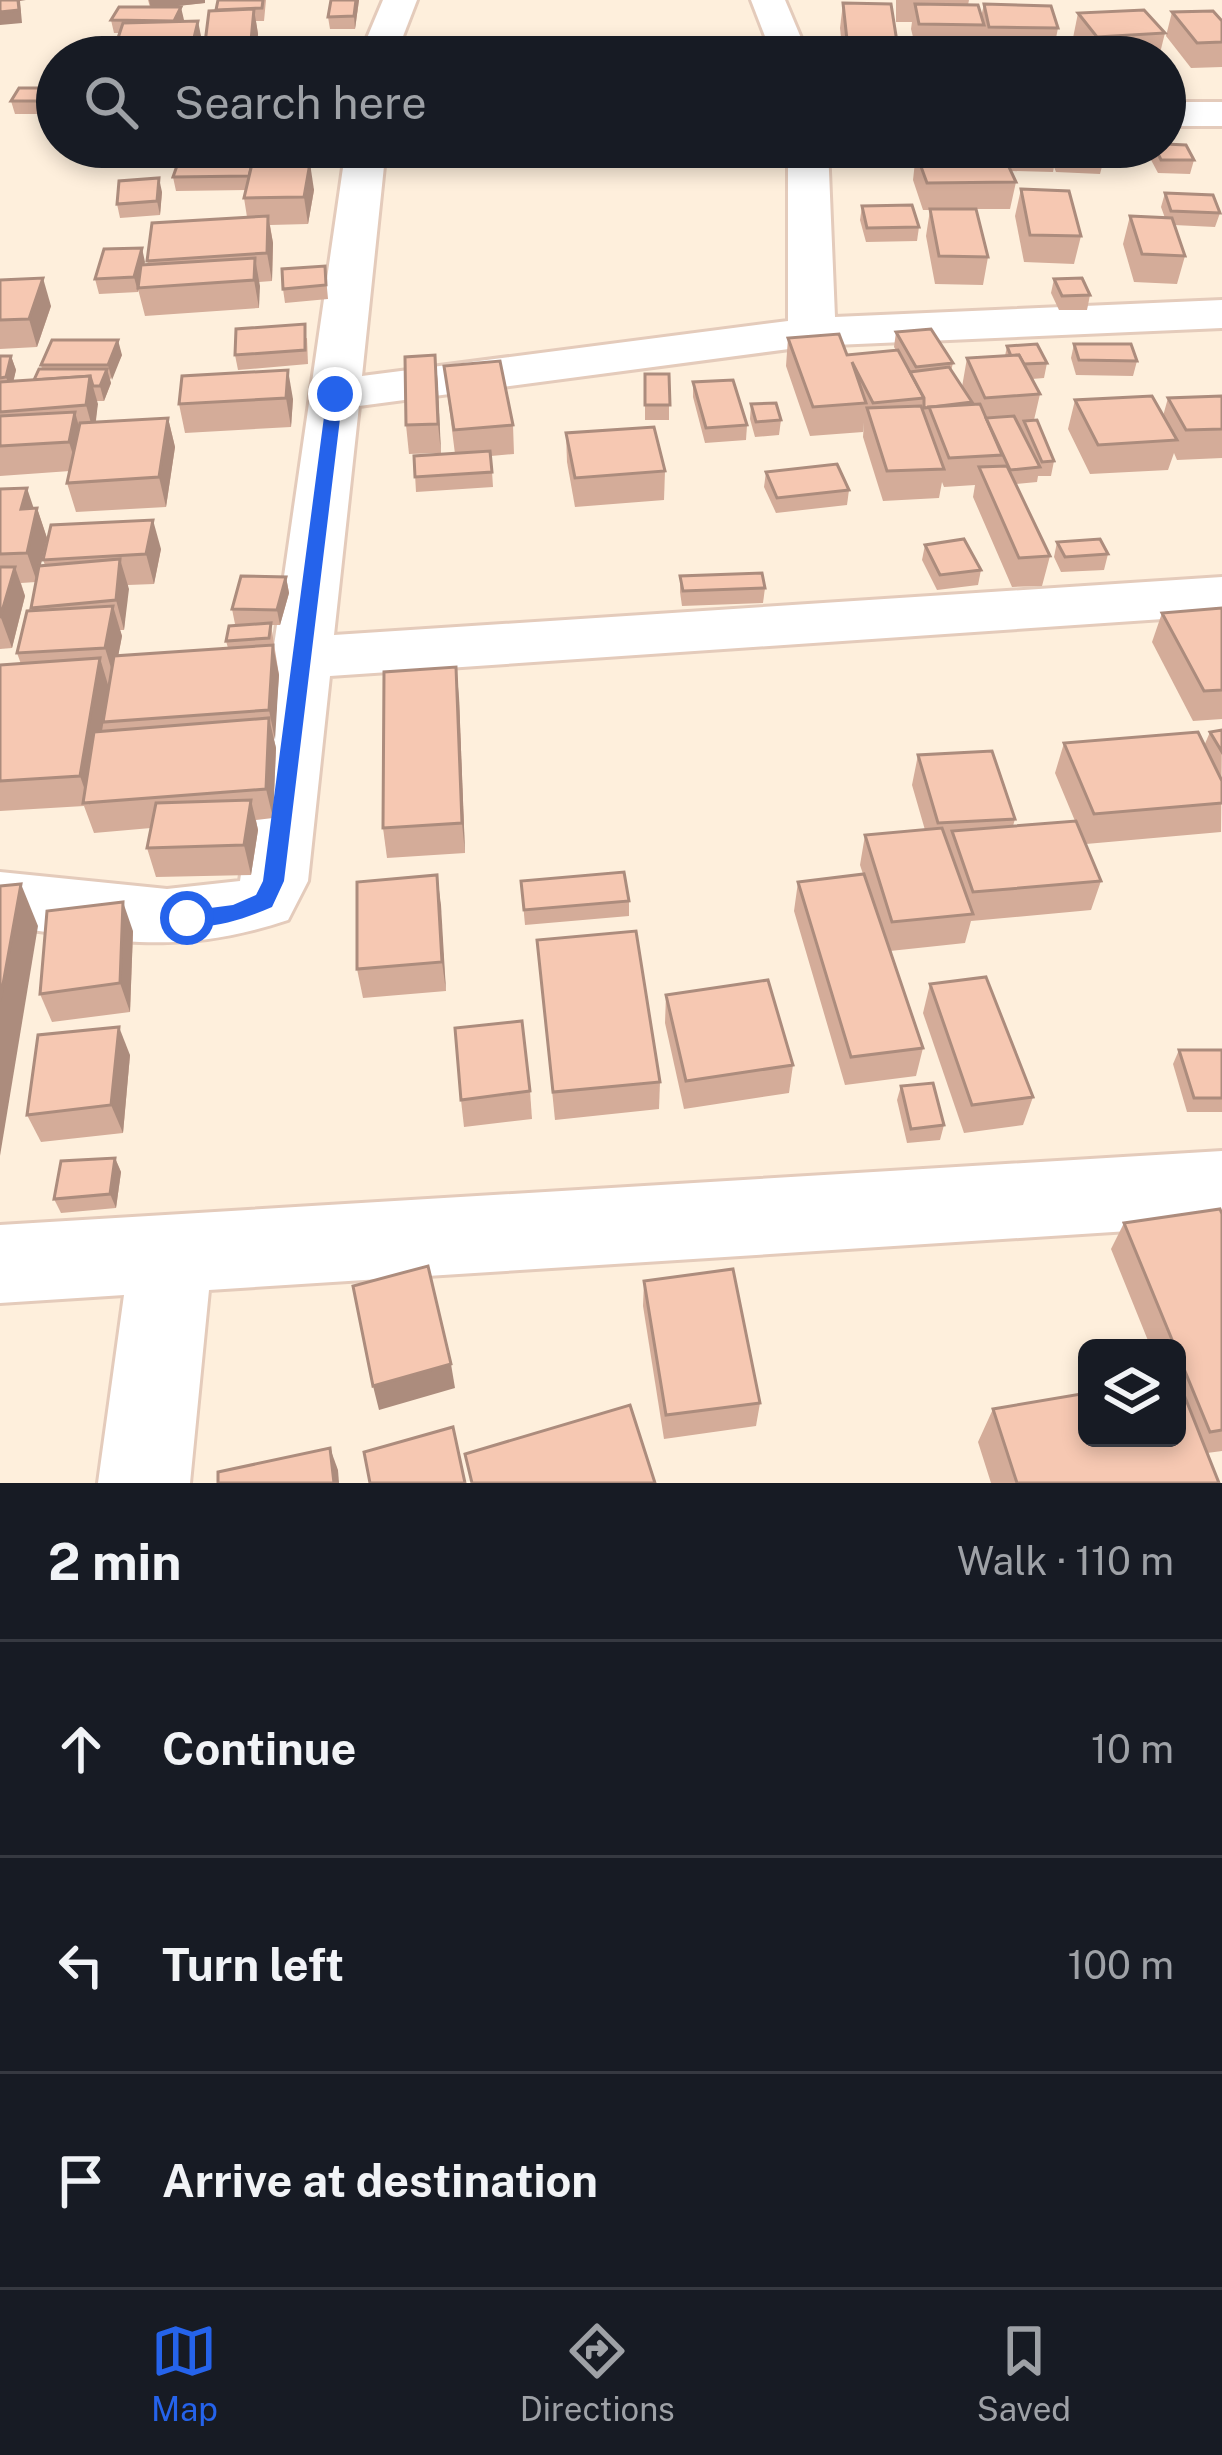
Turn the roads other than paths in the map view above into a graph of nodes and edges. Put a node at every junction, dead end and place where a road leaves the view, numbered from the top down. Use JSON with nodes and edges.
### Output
{"nodes":[{"id":1,"x":400,"y":0,"type":"edge"},
{"id":2,"x":768,"y":0,"type":"edge"},
{"id":3,"x":385,"y":36,"type":"edge"},
{"id":4,"x":783,"y":36,"type":"edge"},
{"id":5,"x":1186,"y":114,"type":"edge"},
{"id":6,"x":1222,"y":114,"type":"edge"},
{"id":7,"x":363,"y":168,"type":"edge"},
{"id":8,"x":808,"y":168,"type":"edge"},
{"id":9,"x":1222,"y":314,"type":"edge"},
{"id":10,"x":812,"y":332,"type":"junction"},
{"id":11,"x":335,"y":394,"type":"junction"},
{"id":12,"x":1222,"y":596,"type":"edge"},
{"id":13,"x":302,"y":657,"type":"junction"},
{"id":14,"x":0,"y":899,"type":"edge"},
{"id":15,"x":1222,"y":1188,"type":"edge"},
{"id":16,"x":171,"y":1253,"type":"junction"},
{"id":17,"x":0,"y":1264,"type":"edge"},
{"id":18,"x":144,"y":1483,"type":"edge"}],
"edges":[{"from":1,"to":3,"type":"street"},
{"from":2,"to":4,"type":"street"},
{"from":5,"to":6,"type":"street"},
{"from":7,"to":11,"type":"street"},
{"from":8,"to":10,"type":"street"},
{"from":9,"to":10,"type":"street"},
{"from":10,"to":11,"type":"street"},
{"from":11,"to":13,"type":"street"},
{"from":12,"to":13,"type":"street"},
{"from":13,"to":14,"type":"street"},
{"from":15,"to":16,"type":"street"},
{"from":16,"to":17,"type":"street"},
{"from":16,"to":18,"type":"street"}]}
